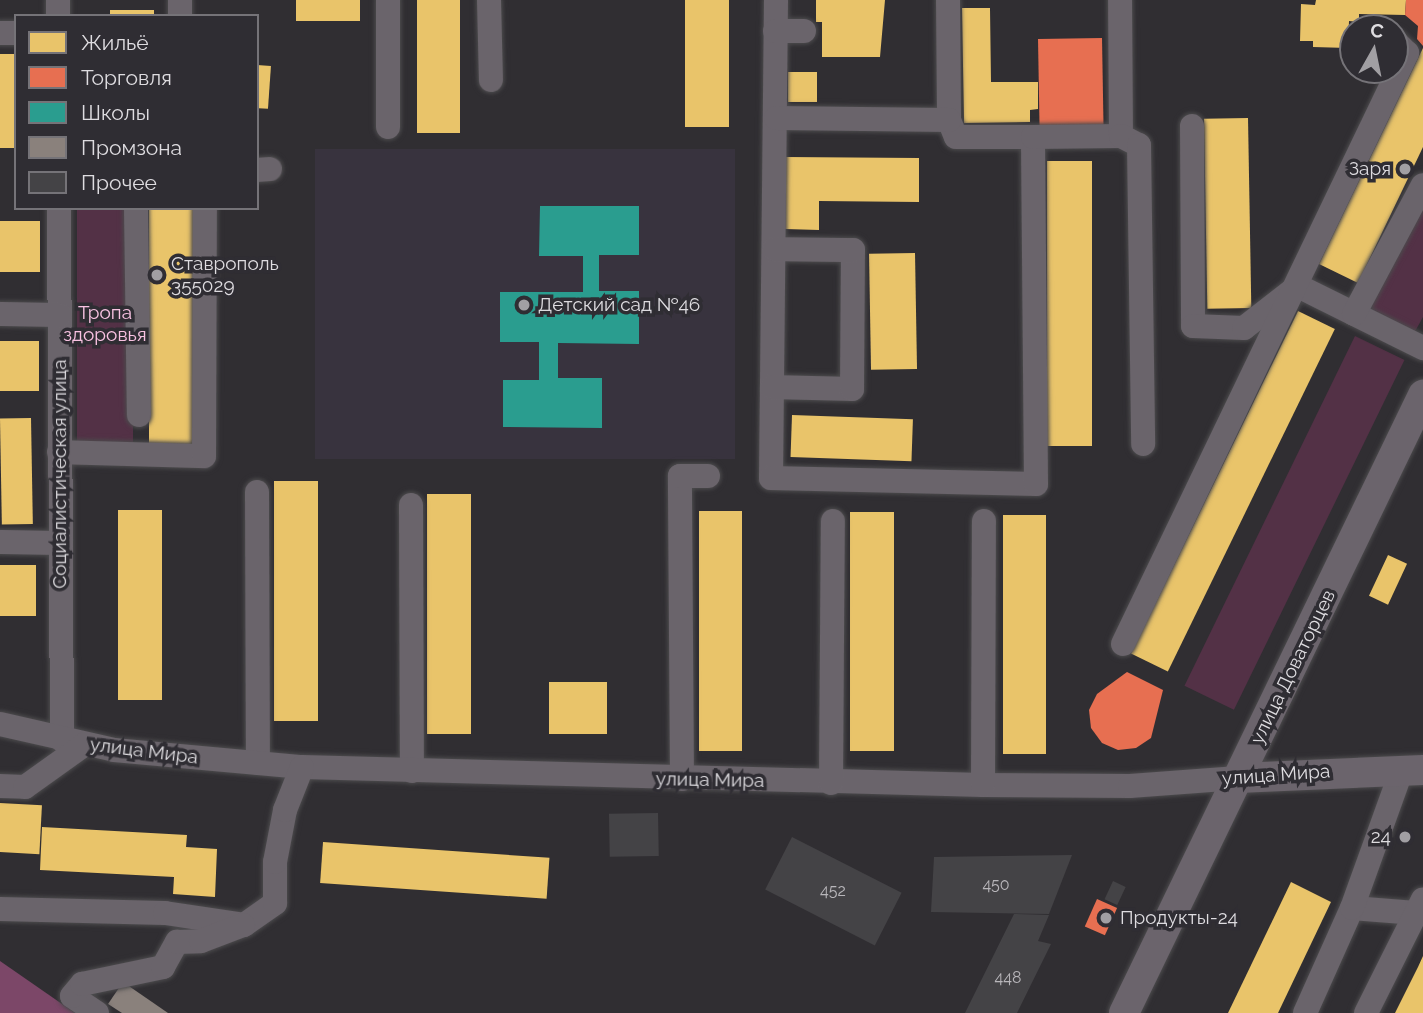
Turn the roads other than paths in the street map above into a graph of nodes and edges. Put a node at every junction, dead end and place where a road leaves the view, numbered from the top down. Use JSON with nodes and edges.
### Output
{"nodes":[{"id":1,"x":388,"y":0,"type":"edge"},
{"id":2,"x":489,"y":0,"type":"edge"},
{"id":3,"x":776,"y":0,"type":"edge"},
{"id":4,"x":948,"y":0,"type":"edge"},
{"id":5,"x":1120,"y":0,"type":"edge"},
{"id":6,"x":775,"y":31,"type":"junction"},
{"id":7,"x":804,"y":31,"type":"dead end"},
{"id":8,"x":491,"y":80,"type":"dead end"},
{"id":9,"x":1392,"y":84,"type":"edge"},
{"id":10,"x":776,"y":118,"type":"junction"},
{"id":11,"x":949,"y":120,"type":"junction"},
{"id":12,"x":1192,"y":126,"type":"dead end"},
{"id":13,"x":388,"y":127,"type":"dead end"},
{"id":14,"x":1121,"y":136,"type":"junction"},
{"id":15,"x":1033,"y":138,"type":"junction"},
{"id":16,"x":1423,"y":185,"type":"edge"},
{"id":17,"x":59,"y":210,"type":"edge"},
{"id":18,"x":136,"y":210,"type":"edge"},
{"id":19,"x":205,"y":210,"type":"edge"},
{"id":20,"x":774,"y":249,"type":"junction"},
{"id":21,"x":1298,"y":286,"type":"junction"},
{"id":22,"x":0,"y":314,"type":"edge"},
{"id":23,"x":1354,"y":314,"type":"junction"},
{"id":24,"x":60,"y":315,"type":"junction"},
{"id":25,"x":1423,"y":348,"type":"edge"},
{"id":26,"x":772,"y":387,"type":"junction"},
{"id":27,"x":1423,"y":395,"type":"edge"},
{"id":28,"x":139,"y":415,"type":"dead end"},
{"id":29,"x":1143,"y":444,"type":"dead end"},
{"id":30,"x":59,"y":452,"type":"junction"},
{"id":31,"x":708,"y":476,"type":"dead end"},
{"id":32,"x":257,"y":492,"type":"dead end"},
{"id":33,"x":411,"y":505,"type":"dead end"},
{"id":34,"x":833,"y":521,"type":"dead end"},
{"id":35,"x":984,"y":521,"type":"dead end"},
{"id":36,"x":0,"y":542,"type":"edge"},
{"id":37,"x":61,"y":543,"type":"junction"},
{"id":38,"x":1124,"y":644,"type":"dead end"},
{"id":39,"x":0,"y":724,"type":"edge"},
{"id":40,"x":74,"y":742,"type":"junction"},
{"id":41,"x":258,"y":763,"type":"junction"},
{"id":42,"x":302,"y":767,"type":"junction"},
{"id":43,"x":1413,"y":769,"type":"edge"},
{"id":44,"x":412,"y":771,"type":"junction"},
{"id":45,"x":1238,"y":778,"type":"junction"},
{"id":46,"x":682,"y":779,"type":"junction"},
{"id":47,"x":831,"y":783,"type":"junction"},
{"id":48,"x":983,"y":785,"type":"junction"},
{"id":49,"x":0,"y":786,"type":"edge"},
{"id":50,"x":1419,"y":906,"type":"edge"},
{"id":51,"x":1352,"y":908,"type":"junction"},
{"id":52,"x":0,"y":909,"type":"edge"},
{"id":53,"x":244,"y":925,"type":"junction"},
{"id":54,"x":97,"y":1013,"type":"edge"},
{"id":55,"x":1124,"y":1013,"type":"edge"},
{"id":56,"x":1305,"y":1013,"type":"edge"},
{"id":57,"x":1366,"y":1013,"type":"edge"}],
"edges":[{"from":1,"to":13,"type":"street"},
{"from":2,"to":8,"type":"street"},
{"from":3,"to":6,"type":"street"},
{"from":4,"to":11,"type":"street"},
{"from":5,"to":14,"type":"street"},
{"from":6,"to":7,"type":"street"},
{"from":6,"to":10,"type":"street"},
{"from":9,"to":21,"type":"street"},
{"from":10,"to":11,"type":"street"},
{"from":10,"to":20,"type":"street"},
{"from":11,"to":15,"type":"street"},
{"from":12,"to":21,"type":"street"},
{"from":14,"to":15,"type":"street"},
{"from":14,"to":29,"type":"street"},
{"from":15,"to":26,"type":"street"},
{"from":16,"to":23,"type":"street"},
{"from":17,"to":24,"type":"street","name":"Социалистическая улица"},
{"from":18,"to":28,"type":"street"},
{"from":19,"to":30,"type":"street"},
{"from":20,"to":26,"type":"street"},
{"from":20,"to":26,"type":"street"},
{"from":21,"to":23,"type":"street"},
{"from":21,"to":38,"type":"street"},
{"from":22,"to":24,"type":"street"},
{"from":23,"to":25,"type":"street"},
{"from":24,"to":30,"type":"street","name":"Социалистическая улица"},
{"from":27,"to":45,"type":"main road","name":"улица Доваторцев"},
{"from":30,"to":37,"type":"street","name":"Социалистическая улица"},
{"from":31,"to":46,"type":"street"},
{"from":32,"to":41,"type":"street"},
{"from":33,"to":44,"type":"street"},
{"from":34,"to":47,"type":"street"},
{"from":35,"to":48,"type":"street"},
{"from":36,"to":37,"type":"street"},
{"from":37,"to":40,"type":"street","name":"Социалистическая улица"},
{"from":39,"to":40,"type":"street","name":"улица Мира"},
{"from":40,"to":41,"type":"street","name":"улица Мира"},
{"from":40,"to":49,"type":"street"},
{"from":41,"to":42,"type":"street","name":"улица Мира"},
{"from":42,"to":44,"type":"street","name":"улица Мира"},
{"from":42,"to":53,"type":"street"},
{"from":43,"to":45,"type":"main road","name":"улица Мира"},
{"from":43,"to":51,"type":"street"},
{"from":44,"to":46,"type":"street","name":"улица Мира"},
{"from":45,"to":48,"type":"street","name":"улица Мира"},
{"from":45,"to":55,"type":"main road","name":"улица Доваторцев"},
{"from":46,"to":47,"type":"street","name":"улица Мира"},
{"from":47,"to":48,"type":"street","name":"улица Мира"},
{"from":50,"to":51,"type":"street"},
{"from":50,"to":57,"type":"street"},
{"from":51,"to":56,"type":"street"},
{"from":52,"to":53,"type":"street"},
{"from":53,"to":54,"type":"street"}]}
